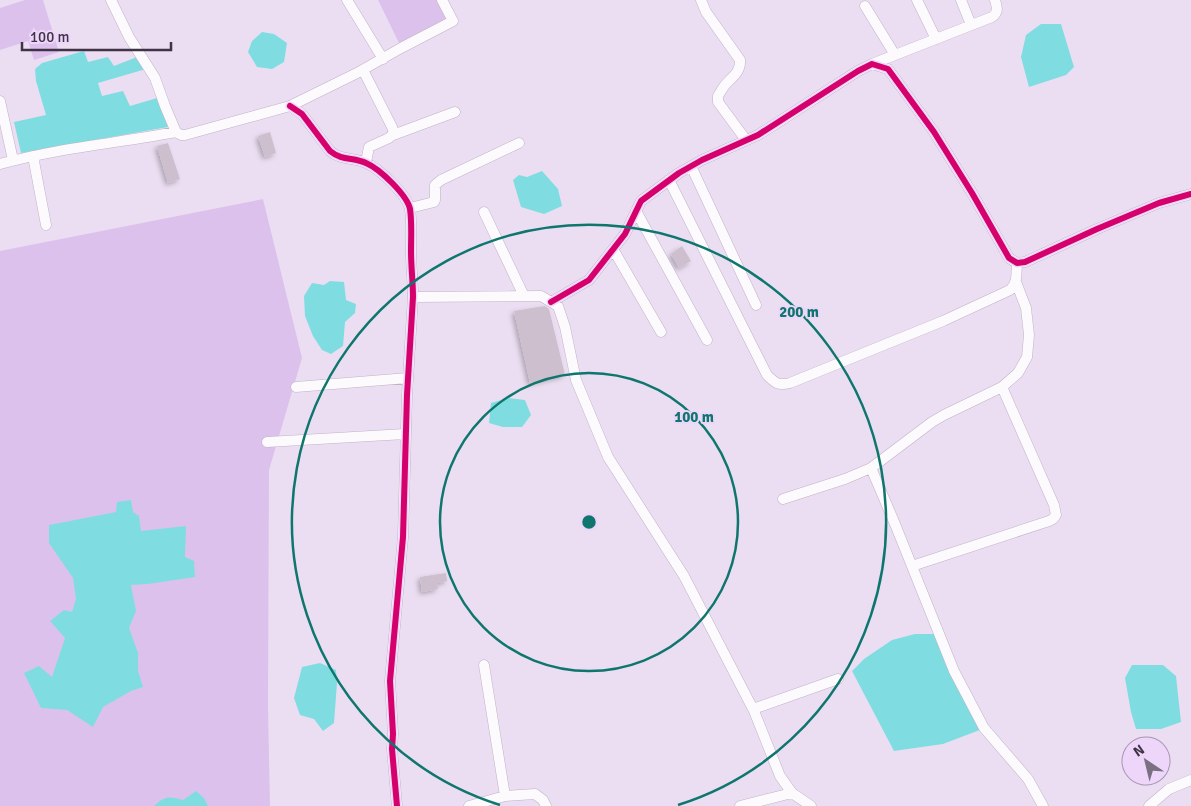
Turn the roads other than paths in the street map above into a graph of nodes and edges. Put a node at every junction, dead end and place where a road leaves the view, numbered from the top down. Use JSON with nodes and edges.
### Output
{"nodes":[{"id":1,"x":111,"y":0,"type":"edge"},
{"id":2,"x":347,"y":0,"type":"edge"},
{"id":3,"x":442,"y":0,"type":"edge"},
{"id":4,"x":701,"y":0,"type":"edge"},
{"id":5,"x":917,"y":0,"type":"edge"},
{"id":6,"x":960,"y":0,"type":"edge"},
{"id":7,"x":995,"y":0,"type":"edge"},
{"id":8,"x":865,"y":6,"type":"dead end"},
{"id":9,"x":971,"y":25,"type":"junction"},
{"id":10,"x":936,"y":39,"type":"junction"},
{"id":11,"x":895,"y":55,"type":"junction"},
{"id":12,"x":383,"y":58,"type":"junction"},
{"id":13,"x":872,"y":64,"type":"junction"},
{"id":14,"x":362,"y":70,"type":"junction"},
{"id":15,"x":0,"y":101,"type":"edge"},
{"id":16,"x":290,"y":106,"type":"junction"},
{"id":17,"x":455,"y":112,"type":"dead end"},
{"id":18,"x":176,"y":132,"type":"junction"},
{"id":19,"x":393,"y":135,"type":"junction"},
{"id":20,"x":746,"y":140,"type":"junction"},
{"id":21,"x":519,"y":143,"type":"dead end"},
{"id":22,"x":33,"y":156,"type":"junction"},
{"id":23,"x":13,"y":160,"type":"junction"},
{"id":24,"x":366,"y":162,"type":"junction"},
{"id":25,"x":0,"y":164,"type":"edge"},
{"id":26,"x":691,"y":166,"type":"junction"},
{"id":27,"x":669,"y":180,"type":"junction"},
{"id":28,"x":1191,"y":194,"type":"edge"},
{"id":29,"x":410,"y":208,"type":"junction"},
{"id":30,"x":636,"y":211,"type":"junction"},
{"id":31,"x":484,"y":212,"type":"dead end"},
{"id":32,"x":46,"y":225,"type":"dead end"},
{"id":33,"x":613,"y":249,"type":"junction"},
{"id":34,"x":1017,"y":263,"type":"junction"},
{"id":35,"x":1016,"y":282,"type":"junction"},
{"id":36,"x":524,"y":296,"type":"junction"},
{"id":37,"x":413,"y":297,"type":"junction"},
{"id":38,"x":551,"y":302,"type":"junction"},
{"id":39,"x":756,"y":305,"type":"dead end"},
{"id":40,"x":661,"y":332,"type":"dead end"},
{"id":41,"x":707,"y":340,"type":"dead end"},
{"id":42,"x":408,"y":378,"type":"junction"},
{"id":43,"x":296,"y":387,"type":"dead end"},
{"id":44,"x":1002,"y":387,"type":"junction"},
{"id":45,"x":405,"y":434,"type":"junction"},
{"id":46,"x":267,"y":442,"type":"dead end"},
{"id":47,"x":871,"y":468,"type":"junction"},
{"id":48,"x":783,"y":499,"type":"dead end"},
{"id":49,"x":912,"y":566,"type":"junction"},
{"id":50,"x":484,"y":665,"type":"dead end"},
{"id":51,"x":838,"y":679,"type":"dead end"},
{"id":52,"x":752,"y":709,"type":"junction"},
{"id":53,"x":1191,"y":780,"type":"edge"},
{"id":54,"x":792,"y":793,"type":"junction"},
{"id":55,"x":505,"y":796,"type":"junction"},
{"id":56,"x":397,"y":806,"type":"edge"},
{"id":57,"x":469,"y":806,"type":"edge"},
{"id":58,"x":546,"y":806,"type":"edge"},
{"id":59,"x":740,"y":806,"type":"edge"},
{"id":60,"x":811,"y":806,"type":"edge"},
{"id":61,"x":1044,"y":806,"type":"edge"},
{"id":62,"x":1150,"y":806,"type":"edge"}],
"edges":[{"from":1,"to":18,"type":"street"},
{"from":2,"to":12,"type":"street"},
{"from":3,"to":12,"type":"street"},
{"from":4,"to":20,"type":"street"},
{"from":5,"to":10,"type":"street"},
{"from":6,"to":9,"type":"street"},
{"from":7,"to":9,"type":"street"},
{"from":8,"to":11,"type":"street"},
{"from":9,"to":10,"type":"street"},
{"from":10,"to":11,"type":"street"},
{"from":11,"to":13,"type":"street"},
{"from":12,"to":14,"type":"street"},
{"from":13,"to":20,"type":"street"},
{"from":13,"to":34,"type":"street"},
{"from":14,"to":16,"type":"street"},
{"from":14,"to":19,"type":"street"},
{"from":15,"to":23,"type":"street"},
{"from":16,"to":18,"type":"street"},
{"from":16,"to":24,"type":"street"},
{"from":17,"to":19,"type":"street"},
{"from":18,"to":22,"type":"street"},
{"from":19,"to":24,"type":"street"},
{"from":20,"to":26,"type":"street"},
{"from":21,"to":29,"type":"street"},
{"from":22,"to":23,"type":"street"},
{"from":22,"to":32,"type":"street"},
{"from":23,"to":25,"type":"street"},
{"from":24,"to":29,"type":"street"},
{"from":26,"to":27,"type":"street"},
{"from":26,"to":39,"type":"street"},
{"from":27,"to":30,"type":"street"},
{"from":27,"to":35,"type":"street"},
{"from":28,"to":34,"type":"street"},
{"from":29,"to":37,"type":"street"},
{"from":30,"to":33,"type":"street"},
{"from":30,"to":41,"type":"street"},
{"from":31,"to":36,"type":"street"},
{"from":33,"to":38,"type":"street"},
{"from":33,"to":40,"type":"street"},
{"from":34,"to":35,"type":"street"},
{"from":35,"to":44,"type":"street"},
{"from":36,"to":37,"type":"street"},
{"from":36,"to":38,"type":"street"},
{"from":37,"to":42,"type":"street"},
{"from":38,"to":52,"type":"street"},
{"from":42,"to":43,"type":"street"},
{"from":42,"to":45,"type":"street"},
{"from":44,"to":47,"type":"street"},
{"from":44,"to":49,"type":"street"},
{"from":45,"to":46,"type":"street"},
{"from":45,"to":56,"type":"street"},
{"from":47,"to":48,"type":"street"},
{"from":47,"to":49,"type":"street"},
{"from":49,"to":61,"type":"street"},
{"from":50,"to":55,"type":"street"},
{"from":51,"to":52,"type":"street"},
{"from":52,"to":54,"type":"street"},
{"from":53,"to":62,"type":"street"},
{"from":54,"to":59,"type":"street"},
{"from":54,"to":60,"type":"street"},
{"from":55,"to":57,"type":"street"},
{"from":55,"to":58,"type":"street"}]}
